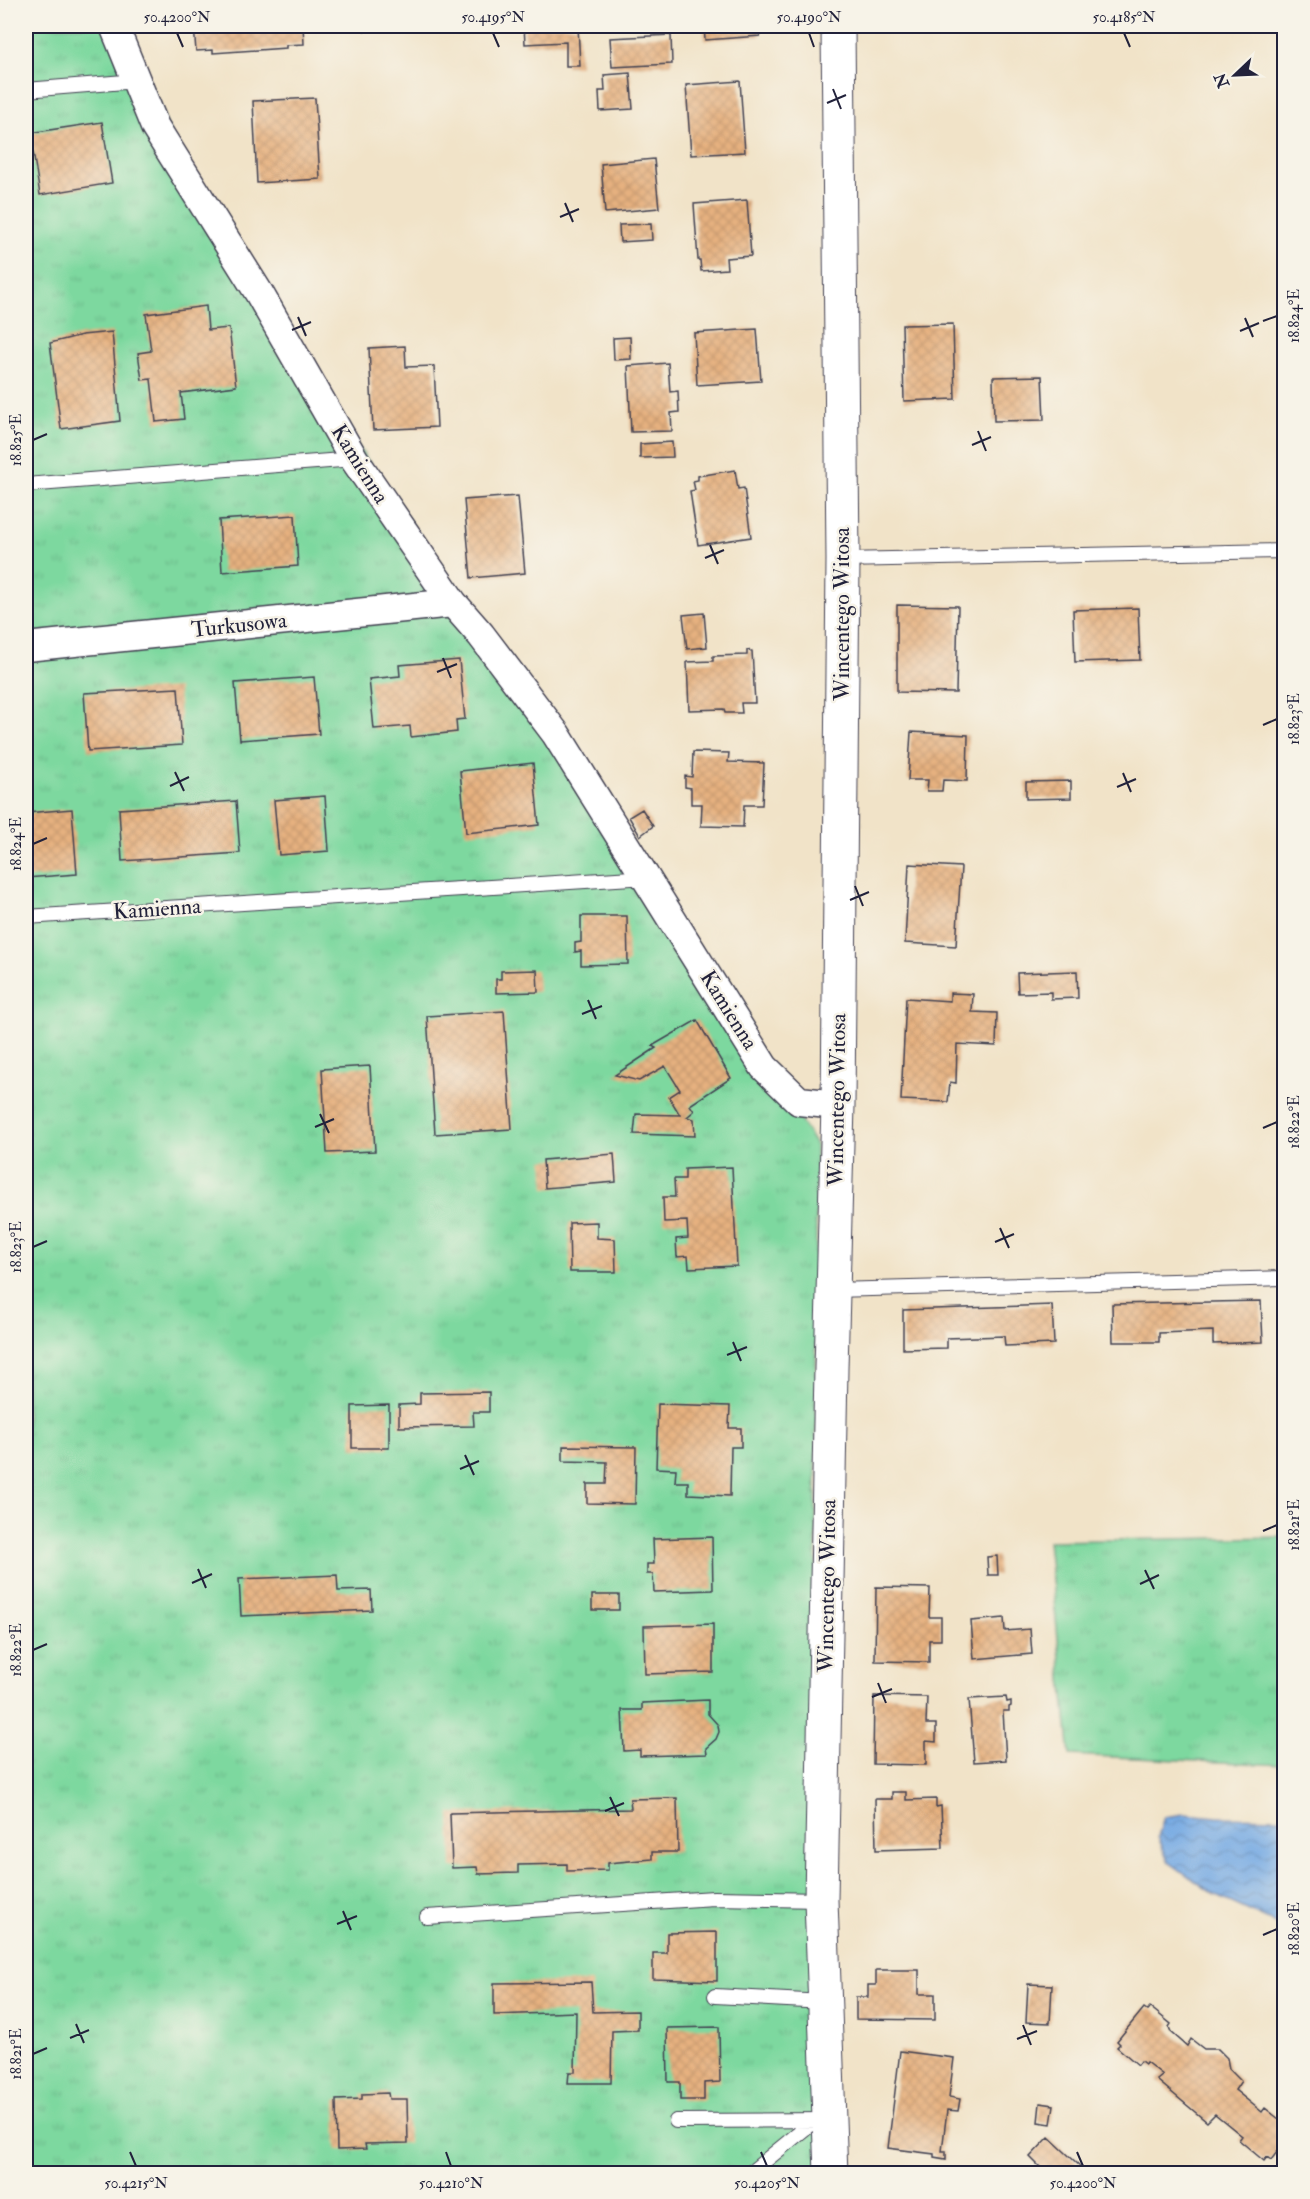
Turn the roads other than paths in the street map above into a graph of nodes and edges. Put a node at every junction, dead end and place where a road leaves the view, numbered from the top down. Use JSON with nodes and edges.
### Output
{"nodes":[{"id":1,"x":114,"y":26,"type":"edge"},
{"id":2,"x":838,"y":26,"type":"edge"},
{"id":3,"x":137,"y":81,"type":"junction"},
{"id":4,"x":26,"y":90,"type":"edge"},
{"id":5,"x":354,"y":459,"type":"junction"},
{"id":6,"x":26,"y":485,"type":"edge"},
{"id":7,"x":1284,"y":551,"type":"edge"},
{"id":8,"x":843,"y":560,"type":"junction"},
{"id":9,"x":453,"y":603,"type":"junction"},
{"id":10,"x":26,"y":647,"type":"edge"},
{"id":11,"x":647,"y":877,"type":"junction"},
{"id":12,"x":26,"y":917,"type":"edge"},
{"id":13,"x":838,"y":1105,"type":"junction"},
{"id":14,"x":1284,"y":1278,"type":"edge"},
{"id":15,"x":833,"y":1290,"type":"junction"},
{"id":16,"x":821,"y":1900,"type":"junction"},
{"id":17,"x":427,"y":1917,"type":"dead end"},
{"id":18,"x":715,"y":1996,"type":"dead end"},
{"id":19,"x":824,"y":2002,"type":"junction"},
{"id":20,"x":675,"y":2121,"type":"dead end"},
{"id":21,"x":821,"y":2121,"type":"junction"},
{"id":22,"x":749,"y":2174,"type":"edge"},
{"id":23,"x":831,"y":2174,"type":"edge"}],
"edges":[{"from":1,"to":3,"type":"street","name":"Kamienna"},
{"from":2,"to":8,"type":"street","name":"Wincentego Witosa"},
{"from":3,"to":4,"type":"lane"},
{"from":3,"to":5,"type":"street","name":"Kamienna"},
{"from":5,"to":6,"type":"lane"},
{"from":5,"to":9,"type":"street","name":"Kamienna"},
{"from":7,"to":8,"type":"lane"},
{"from":8,"to":13,"type":"street","name":"Wincentego Witosa"},
{"from":9,"to":10,"type":"street","name":"Turkusowa"},
{"from":9,"to":11,"type":"street","name":"Kamienna"},
{"from":11,"to":12,"type":"lane","name":"Kamienna"},
{"from":11,"to":13,"type":"street","name":"Kamienna"},
{"from":13,"to":15,"type":"street","name":"Wincentego Witosa"},
{"from":14,"to":15,"type":"lane"},
{"from":15,"to":16,"type":"street","name":"Wincentego Witosa"},
{"from":16,"to":17,"type":"lane"},
{"from":16,"to":19,"type":"street","name":"Wincentego Witosa"},
{"from":18,"to":19,"type":"lane"},
{"from":19,"to":21,"type":"street","name":"Wincentego Witosa"},
{"from":20,"to":21,"type":"lane"},
{"from":21,"to":22,"type":"lane"},
{"from":21,"to":23,"type":"street","name":"Wincentego Witosa"}]}
